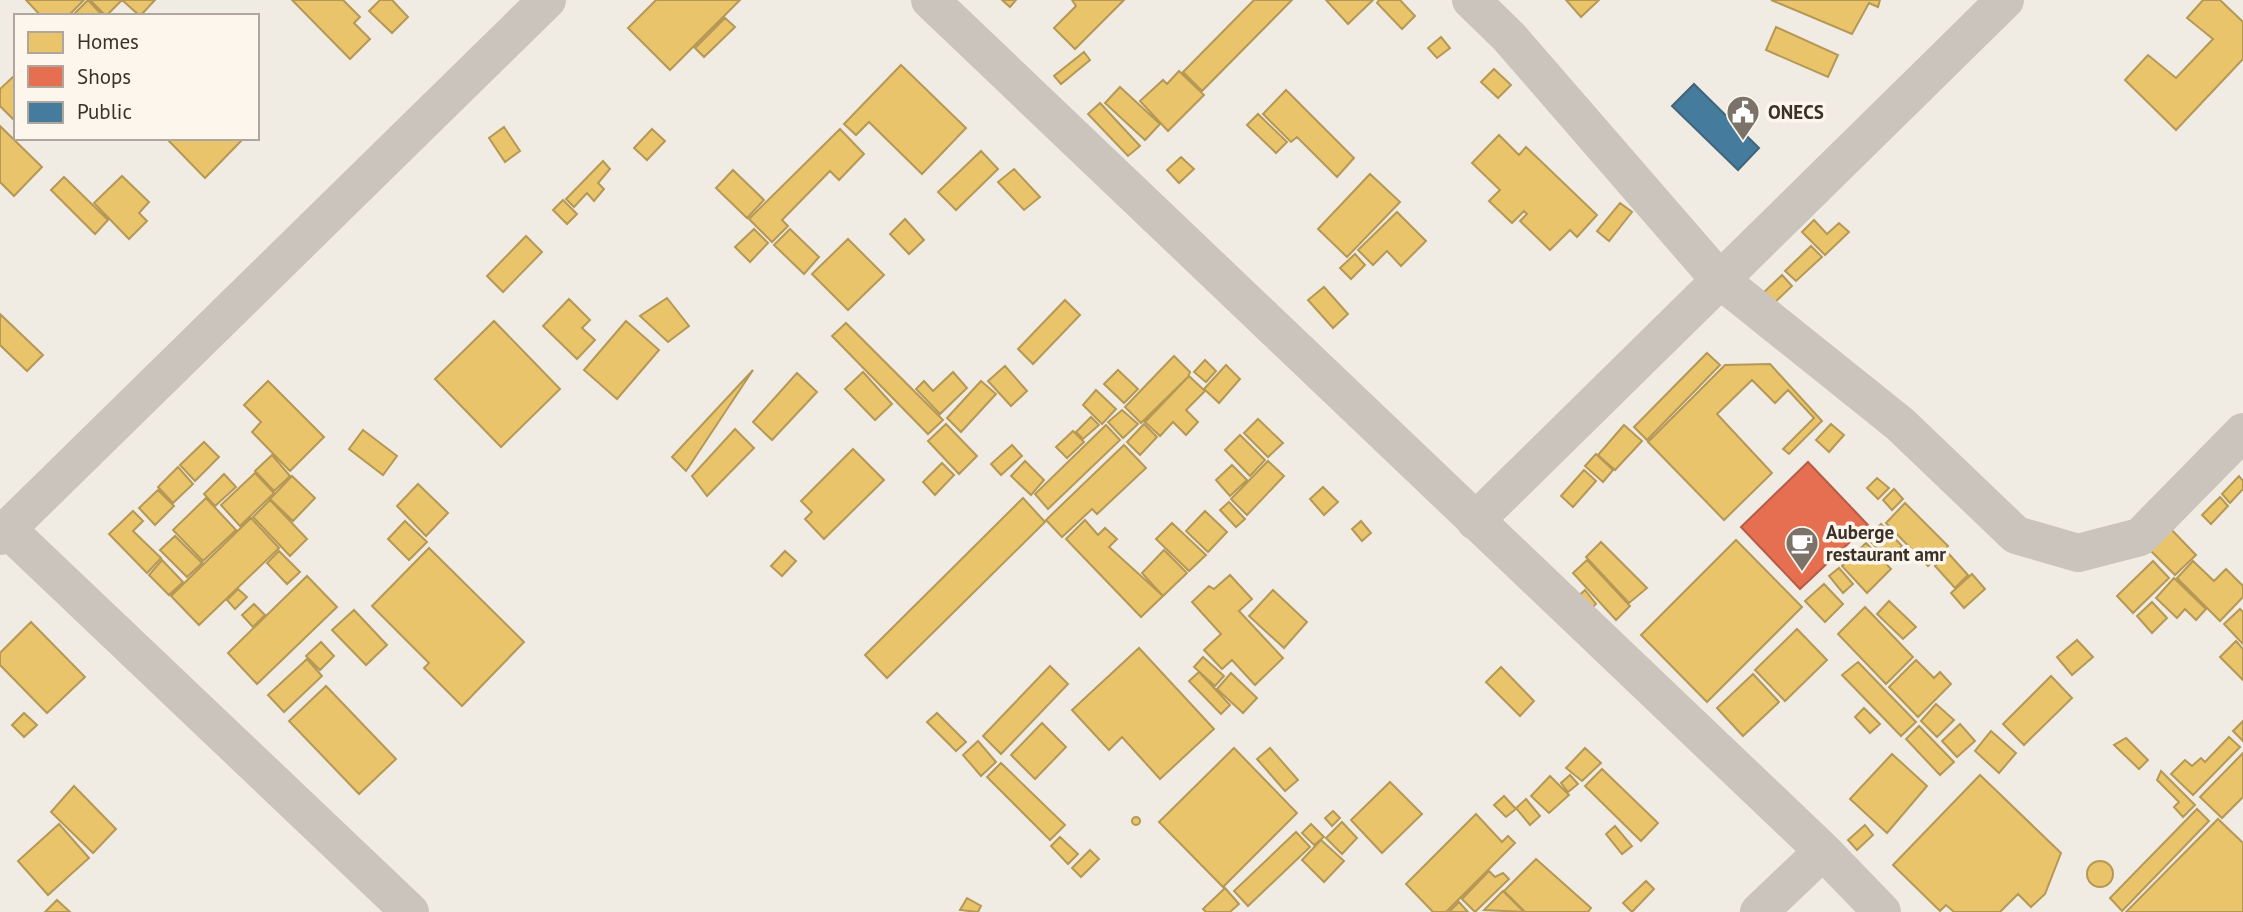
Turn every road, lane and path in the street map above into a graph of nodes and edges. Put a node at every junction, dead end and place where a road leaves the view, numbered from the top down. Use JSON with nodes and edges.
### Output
{"nodes":[{"id":1,"x":547,"y":0,"type":"edge"},
{"id":2,"x":930,"y":0,"type":"edge"},
{"id":3,"x":1471,"y":0,"type":"edge"},
{"id":4,"x":2005,"y":0,"type":"edge"},
{"id":5,"x":1719,"y":279,"type":"junction"},
{"id":6,"x":2243,"y":432,"type":"edge"},
{"id":7,"x":1475,"y":521,"type":"junction"},
{"id":8,"x":4,"y":533,"type":"edge"},
{"id":9,"x":1823,"y":851,"type":"junction"},
{"id":10,"x":410,"y":912,"type":"edge"},
{"id":11,"x":1759,"y":912,"type":"edge"},
{"id":12,"x":1882,"y":912,"type":"edge"}],
"edges":[{"from":1,"to":8,"type":"street"},
{"from":2,"to":7,"type":"street"},
{"from":3,"to":5,"type":"street"},
{"from":4,"to":5,"type":"street"},
{"from":5,"to":6,"type":"street"},
{"from":5,"to":7,"type":"street"},
{"from":7,"to":9,"type":"street"},
{"from":8,"to":10,"type":"street"},
{"from":9,"to":11,"type":"street"},
{"from":9,"to":12,"type":"street"}]}
